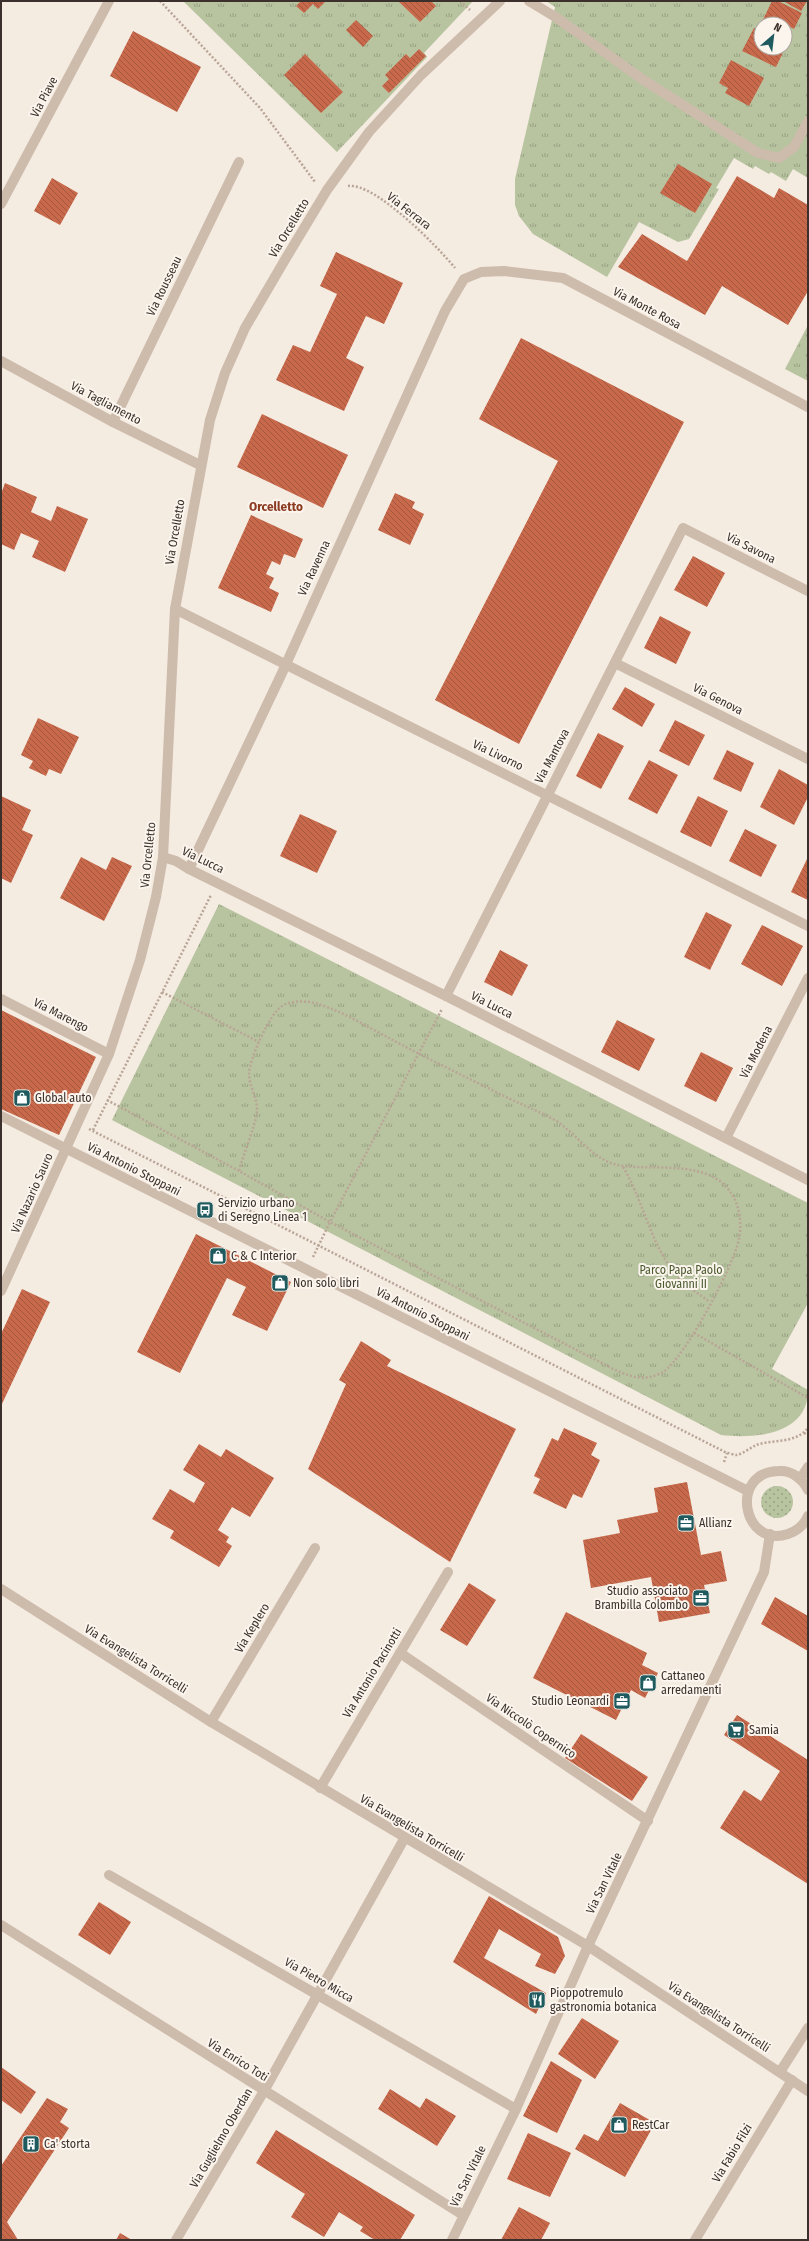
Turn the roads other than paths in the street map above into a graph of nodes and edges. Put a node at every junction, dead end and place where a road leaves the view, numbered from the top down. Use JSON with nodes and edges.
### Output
{"nodes":[{"id":1,"x":109,"y":1,"type":"edge"},
{"id":2,"x":500,"y":1,"type":"edge"},
{"id":3,"x":529,"y":1,"type":"edge"},
{"id":4,"x":808,"y":121,"type":"edge"},
{"id":5,"x":239,"y":162,"type":"dead end"},
{"id":6,"x":1,"y":204,"type":"edge"},
{"id":7,"x":464,"y":279,"type":"joint"},
{"id":8,"x":1,"y":361,"type":"edge"},
{"id":9,"x":808,"y":407,"type":"edge"},
{"id":10,"x":113,"y":422,"type":"junction"},
{"id":11,"x":200,"y":465,"type":"junction"},
{"id":12,"x":683,"y":528,"type":"joint"},
{"id":13,"x":808,"y":591,"type":"edge"},
{"id":14,"x":175,"y":609,"type":"junction"},
{"id":15,"x":285,"y":663,"type":"junction"},
{"id":16,"x":616,"y":663,"type":"junction"},
{"id":17,"x":808,"y":759,"type":"edge"},
{"id":18,"x":547,"y":794,"type":"junction"},
{"id":19,"x":164,"y":857,"type":"junction"},
{"id":20,"x":189,"y":869,"type":"junction"},
{"id":21,"x":808,"y":926,"type":"edge"},
{"id":22,"x":808,"y":978,"type":"edge"},
{"id":23,"x":1,"y":1000,"type":"edge"},
{"id":24,"x":445,"y":1001,"type":"junction"},
{"id":25,"x":109,"y":1054,"type":"junction"},
{"id":26,"x":1,"y":1116,"type":"edge"},
{"id":27,"x":726,"y":1138,"type":"junction"},
{"id":28,"x":66,"y":1149,"type":"junction"},
{"id":29,"x":808,"y":1180,"type":"edge"},
{"id":30,"x":1,"y":1291,"type":"edge"},
{"id":31,"x":808,"y":1467,"type":"edge"},
{"id":32,"x":800,"y":1478,"type":"junction"},
{"id":33,"x":808,"y":1490,"type":"edge"},
{"id":34,"x":748,"y":1491,"type":"junction"},
{"id":35,"x":806,"y":1522,"type":"edge"},
{"id":36,"x":770,"y":1534,"type":"junction"},
{"id":37,"x":315,"y":1548,"type":"dead end"},
{"id":38,"x":448,"y":1572,"type":"dead end"},
{"id":39,"x":1,"y":1589,"type":"edge"},
{"id":40,"x":400,"y":1652,"type":"junction"},
{"id":41,"x":210,"y":1722,"type":"junction"},
{"id":42,"x":320,"y":1788,"type":"junction"},
{"id":43,"x":648,"y":1821,"type":"junction"},
{"id":44,"x":404,"y":1838,"type":"junction"},
{"id":45,"x":109,"y":1875,"type":"dead end"},
{"id":46,"x":1,"y":1925,"type":"edge"},
{"id":47,"x":588,"y":1946,"type":"junction"},
{"id":48,"x":318,"y":1994,"type":"junction"},
{"id":49,"x":808,"y":2028,"type":"edge"},
{"id":50,"x":780,"y":2072,"type":"junction"},
{"id":51,"x":792,"y":2080,"type":"junction"},
{"id":52,"x":264,"y":2091,"type":"junction"},
{"id":53,"x":808,"y":2091,"type":"edge"},
{"id":54,"x":516,"y":2109,"type":"junction"},
{"id":55,"x":463,"y":2215,"type":"junction"},
{"id":56,"x":176,"y":2240,"type":"edge"},
{"id":57,"x":452,"y":2240,"type":"edge"},
{"id":58,"x":695,"y":2240,"type":"edge"}],
"edges":[{"from":1,"to":6,"type":"street","name":"Via Piave"},
{"from":2,"to":11,"type":"street","name":"Via Orcelletto"},
{"from":3,"to":4,"type":"street"},
{"from":5,"to":10,"type":"street","name":"Via Rousseau"},
{"from":7,"to":9,"type":"street","name":"Via Monte Rosa"},
{"from":7,"to":15,"type":"street","name":"Via Ravenna"},
{"from":8,"to":10,"type":"street","name":"Via Tagliamento"},
{"from":10,"to":11,"type":"street","name":"Via Tagliamento"},
{"from":11,"to":14,"type":"street","name":"Via Orcelletto"},
{"from":12,"to":13,"type":"street","name":"Via Savona"},
{"from":12,"to":16,"type":"street","name":"Via Mantova"},
{"from":14,"to":15,"type":"street","name":"Via Livorno"},
{"from":14,"to":19,"type":"street","name":"Via Orcelletto"},
{"from":15,"to":18,"type":"street","name":"Via Livorno"},
{"from":15,"to":20,"type":"street","name":"Via Ravenna"},
{"from":16,"to":17,"type":"street","name":"Via Genova"},
{"from":16,"to":18,"type":"street","name":"Via Mantova"},
{"from":18,"to":21,"type":"street","name":"Via Livorno"},
{"from":18,"to":24,"type":"street","name":"Via Mantova"},
{"from":19,"to":20,"type":"street","name":"Via Lucca"},
{"from":19,"to":25,"type":"street","name":"Via Orcelletto"},
{"from":20,"to":24,"type":"street","name":"Via Lucca"},
{"from":22,"to":27,"type":"street","name":"Via Modena"},
{"from":23,"to":25,"type":"street","name":"Via Marengo"},
{"from":24,"to":27,"type":"street","name":"Via Lucca"},
{"from":25,"to":28,"type":"street","name":"Via Orcelletto"},
{"from":26,"to":28,"type":"street","name":"Via Antonio Stoppani"},
{"from":27,"to":29,"type":"street","name":"Via Lucca"},
{"from":28,"to":30,"type":"street","name":"Via Nazario Sauro"},
{"from":28,"to":34,"type":"street","name":"Via Antonio Stoppani"},
{"from":31,"to":32,"type":"street"},
{"from":32,"to":33,"type":"street"},
{"from":32,"to":34,"type":"street"},
{"from":34,"to":36,"type":"street"},
{"from":35,"to":36,"type":"street"},
{"from":36,"to":43,"type":"street","name":"Via San Vitale"},
{"from":37,"to":41,"type":"street","name":"Via Keplero"},
{"from":38,"to":40,"type":"street","name":"Via Antonio Pacinotti"},
{"from":39,"to":41,"type":"street","name":"Via Evangelista Torricelli"},
{"from":40,"to":42,"type":"street","name":"Via Antonio Pacinotti"},
{"from":40,"to":43,"type":"street","name":"Via Niccolò Copernico"},
{"from":41,"to":42,"type":"street","name":"Via Evangelista Torricelli"},
{"from":42,"to":44,"type":"street","name":"Via Evangelista Torricelli"},
{"from":43,"to":47,"type":"street","name":"Via San Vitale"},
{"from":44,"to":47,"type":"street","name":"Via Evangelista Torricelli"},
{"from":44,"to":48,"type":"street","name":"Via Guglielmo Oberdan"},
{"from":45,"to":48,"type":"street","name":"Via Pietro Micca"},
{"from":46,"to":52,"type":"street","name":"Via Enrico Toti"},
{"from":47,"to":50,"type":"street","name":"Via Evangelista Torricelli"},
{"from":47,"to":54,"type":"street","name":"Via San Vitale"},
{"from":48,"to":52,"type":"street","name":"Via Guglielmo Oberdan"},
{"from":48,"to":54,"type":"street","name":"Via Pietro Micca"},
{"from":49,"to":50,"type":"street"},
{"from":50,"to":51,"type":"street","name":"Via Evangelista Torricelli"},
{"from":51,"to":53,"type":"street","name":"Via Evangelista Torricelli"},
{"from":51,"to":58,"type":"street","name":"Via Fabio Filzi"},
{"from":52,"to":55,"type":"street","name":"Via Enrico Toti"},
{"from":52,"to":56,"type":"street","name":"Via Guglielmo Oberdan"},
{"from":54,"to":55,"type":"street","name":"Via San Vitale"},
{"from":55,"to":57,"type":"street","name":"Via San Vitale"}]}
